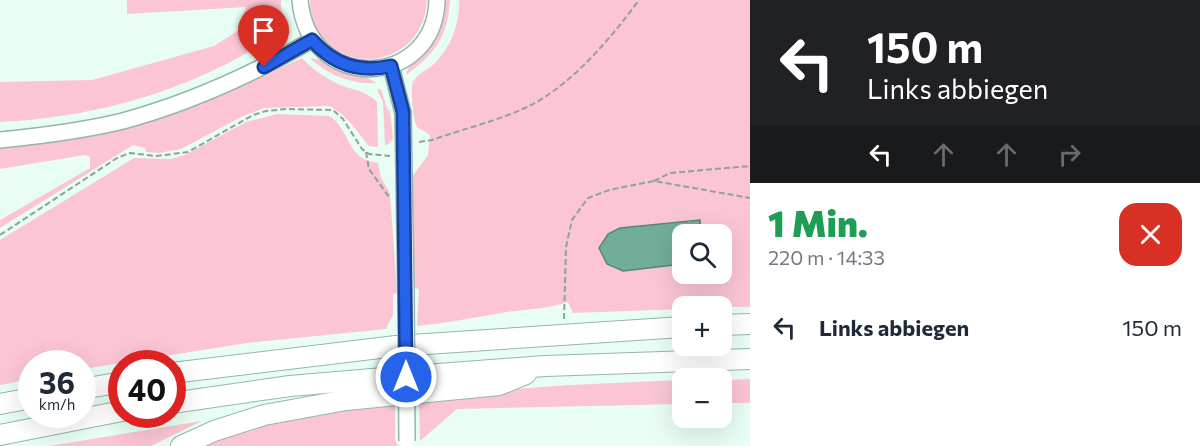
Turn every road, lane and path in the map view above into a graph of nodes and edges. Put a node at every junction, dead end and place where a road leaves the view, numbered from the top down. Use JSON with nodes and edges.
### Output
{"nodes":[{"id":1,"x":300,"y":0,"type":"edge"},
{"id":2,"x":437,"y":0,"type":"edge"},
{"id":3,"x":639,"y":0,"type":"edge"},
{"id":4,"x":289,"y":32,"type":"dead end"},
{"id":5,"x":312,"y":40,"type":"junction"},
{"id":6,"x":271,"y":45,"type":"dead end"},
{"id":7,"x":391,"y":66,"type":"junction"},
{"id":8,"x":0,"y":140,"type":"edge"},
{"id":9,"x":405,"y":151,"type":"junction"},
{"id":10,"x":366,"y":152,"type":"junction"},
{"id":11,"x":750,"y":166,"type":"edge"},
{"id":12,"x":654,"y":182,"type":"junction"},
{"id":13,"x":750,"y":198,"type":"edge"},
{"id":14,"x":389,"y":206,"type":"dead end"},
{"id":15,"x":689,"y":221,"type":"dead end"},
{"id":16,"x":689,"y":224,"type":"edge"},
{"id":17,"x":0,"y":235,"type":"edge"},
{"id":18,"x":750,"y":324,"type":"edge"},
{"id":19,"x":732,"y":325,"type":"edge"},
{"id":20,"x":672,"y":328,"type":"edge"},
{"id":21,"x":563,"y":334,"type":"junction"},
{"id":22,"x":750,"y":359,"type":"edge"},
{"id":23,"x":545,"y":366,"type":"junction"},
{"id":24,"x":186,"y":371,"type":"edge"},
{"id":25,"x":18,"y":401,"type":"edge"},
{"id":26,"x":186,"y":402,"type":"edge"},
{"id":27,"x":0,"y":404,"type":"edge"},
{"id":28,"x":108,"y":414,"type":"edge"},
{"id":29,"x":0,"y":435,"type":"edge"},
{"id":30,"x":407,"y":444,"type":"edge"},
{"id":31,"x":181,"y":446,"type":"edge"}],
"edges":[{"from":1,"to":5,"type":"street"},
{"from":2,"to":7,"type":"street"},
{"from":3,"to":9,"type":"path"},
{"from":4,"to":6,"type":"path"},
{"from":5,"to":7,"type":"street"},
{"from":5,"to":8,"type":"street"},
{"from":7,"to":9,"type":"street"},
{"from":9,"to":10,"type":"path"},
{"from":9,"to":30,"type":"street","bridge":true},
{"from":10,"to":14,"type":"path"},
{"from":10,"to":17,"type":"path"},
{"from":11,"to":12,"type":"path"},
{"from":12,"to":13,"type":"path"},
{"from":12,"to":21,"type":"path"},
{"from":15,"to":16,"type":"path"},
{"from":18,"to":19,"type":"highway"},
{"from":20,"to":21,"type":"highway"},
{"from":21,"to":24,"type":"highway"},
{"from":22,"to":23,"type":"highway"},
{"from":23,"to":26,"type":"highway"},
{"from":23,"to":31,"type":"highway"},
{"from":25,"to":27,"type":"highway"},
{"from":28,"to":29,"type":"highway"}]}
